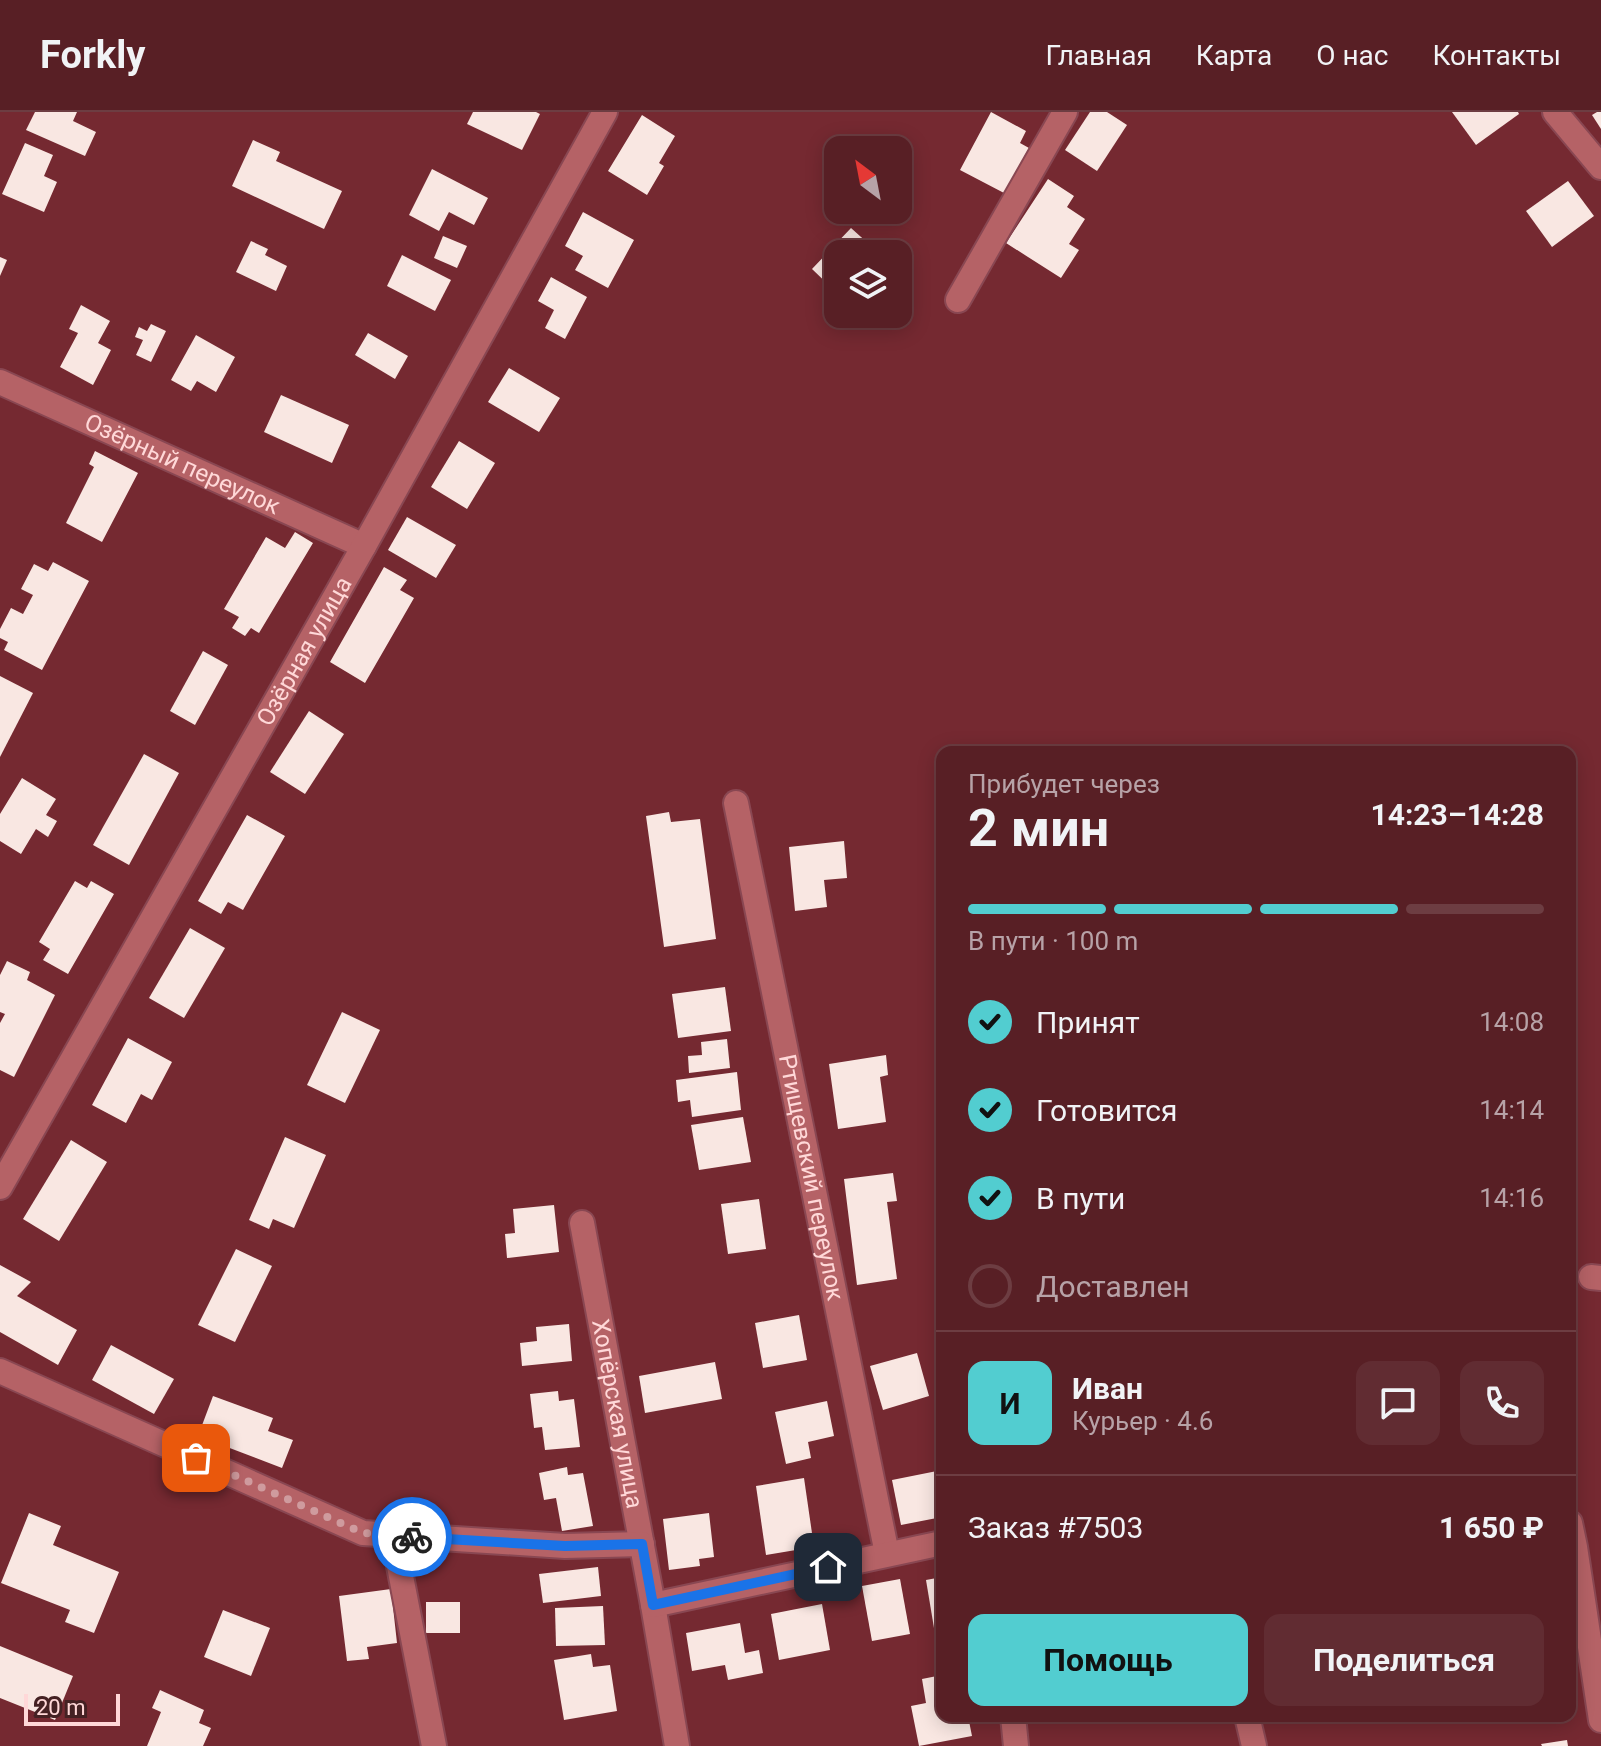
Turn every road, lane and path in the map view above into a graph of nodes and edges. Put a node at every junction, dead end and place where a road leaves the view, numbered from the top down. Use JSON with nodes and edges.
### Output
{"nodes":[{"id":1,"x":605,"y":112,"type":"edge"},
{"id":2,"x":1065,"y":112,"type":"edge"},
{"id":3,"x":1555,"y":112,"type":"edge"},
{"id":4,"x":1601,"y":167,"type":"edge"},
{"id":5,"x":958,"y":300,"type":"dead end"},
{"id":6,"x":0,"y":382,"type":"edge"},
{"id":7,"x":364,"y":546,"type":"junction"},
{"id":8,"x":736,"y":803,"type":"dead end"},
{"id":9,"x":0,"y":1187,"type":"edge"},
{"id":10,"x":582,"y":1223,"type":"dead end"},
{"id":11,"x":0,"y":1371,"type":"edge"},
{"id":12,"x":393,"y":1535,"type":"junction"},
{"id":13,"x":642,"y":1544,"type":"junction"},
{"id":14,"x":936,"y":1544,"type":"edge"},
{"id":15,"x":887,"y":1554,"type":"junction"},
{"id":16,"x":1576,"y":1554,"type":"edge"},
{"id":17,"x":653,"y":1605,"type":"junction"},
{"id":18,"x":1601,"y":1720,"type":"edge"},
{"id":19,"x":1014,"y":1722,"type":"edge"},
{"id":20,"x":1248,"y":1722,"type":"edge"},
{"id":21,"x":434,"y":1746,"type":"edge"},
{"id":22,"x":677,"y":1746,"type":"edge"},
{"id":23,"x":1016,"y":1746,"type":"edge"},
{"id":24,"x":1254,"y":1746,"type":"edge"}],
"edges":[{"from":1,"to":7,"type":"street","name":"Озёрная улица"},
{"from":2,"to":5,"type":"street"},
{"from":3,"to":4,"type":"street"},
{"from":6,"to":7,"type":"street","name":"Озёрный переулок"},
{"from":7,"to":9,"type":"street","name":"Озёрная улица"},
{"from":8,"to":15,"type":"street","name":"Ртищевский переулок"},
{"from":10,"to":13,"type":"street","name":"Хопёрская улица"},
{"from":11,"to":12,"type":"street"},
{"from":12,"to":13,"type":"street"},
{"from":12,"to":21,"type":"street"},
{"from":13,"to":17,"type":"street","name":"Хопёрская улица"},
{"from":14,"to":15,"type":"street"},
{"from":15,"to":17,"type":"street"},
{"from":16,"to":18,"type":"street"},
{"from":17,"to":22,"type":"street","name":"Хопёрская улица"},
{"from":19,"to":23,"type":"street"},
{"from":20,"to":24,"type":"street"}]}
